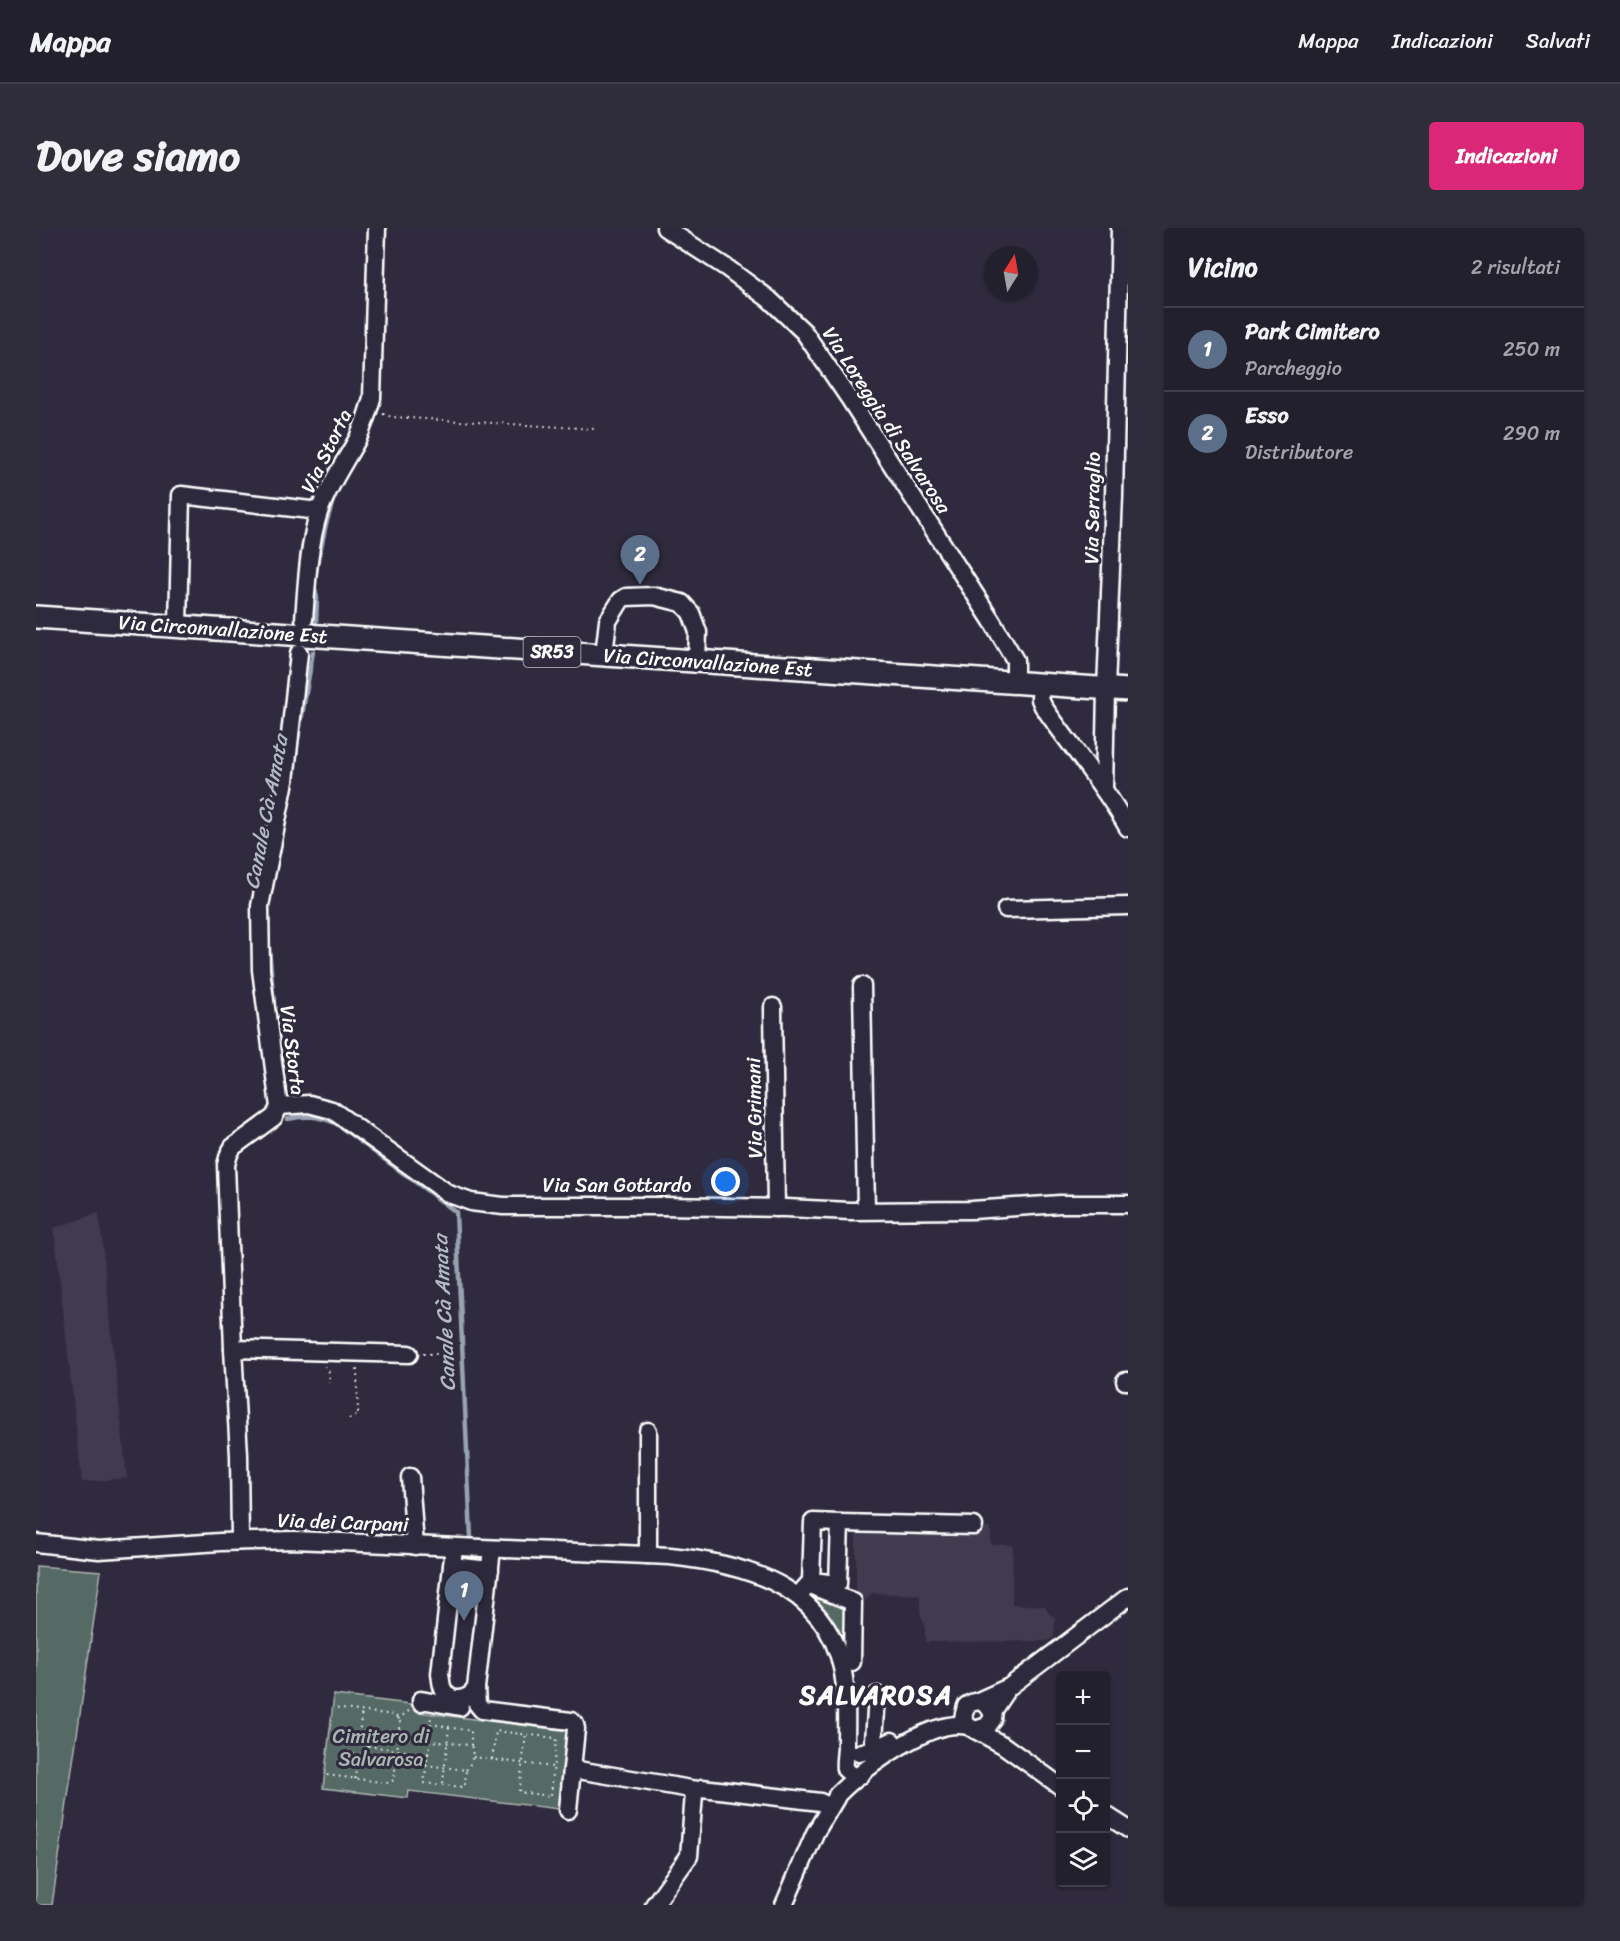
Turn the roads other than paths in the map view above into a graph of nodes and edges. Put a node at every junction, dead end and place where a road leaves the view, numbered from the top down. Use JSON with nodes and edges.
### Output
{"nodes":[{"id":1,"x":377,"y":228,"type":"edge"},
{"id":2,"x":665,"y":228,"type":"edge"},
{"id":3,"x":1120,"y":228,"type":"edge"},
{"id":4,"x":319,"y":511,"type":"junction"},
{"id":5,"x":36,"y":616,"type":"edge"},
{"id":6,"x":304,"y":619,"type":"dead end"},
{"id":7,"x":178,"y":626,"type":"junction"},
{"id":8,"x":299,"y":653,"type":"dead end"},
{"id":9,"x":604,"y":655,"type":"junction"},
{"id":10,"x":698,"y":661,"type":"junction"},
{"id":11,"x":1015,"y":682,"type":"junction"},
{"id":12,"x":1041,"y":684,"type":"junction"},
{"id":13,"x":1106,"y":689,"type":"junction"},
{"id":14,"x":1128,"y":690,"type":"edge"},
{"id":15,"x":1104,"y":790,"type":"junction"},
{"id":16,"x":1128,"y":828,"type":"edge"},
{"id":17,"x":1128,"y":906,"type":"edge"},
{"id":18,"x":1006,"y":909,"type":"dead end"},
{"id":19,"x":862,"y":986,"type":"dead end"},
{"id":20,"x":772,"y":1007,"type":"dead end"},
{"id":21,"x":279,"y":1106,"type":"junction"},
{"id":22,"x":1128,"y":1204,"type":"edge"},
{"id":23,"x":776,"y":1208,"type":"junction"},
{"id":24,"x":867,"y":1210,"type":"junction"},
{"id":25,"x":233,"y":1349,"type":"junction"},
{"id":26,"x":409,"y":1354,"type":"road end"},
{"id":27,"x":648,"y":1431,"type":"dead end"},
{"id":28,"x":410,"y":1477,"type":"dead end"},
{"id":29,"x":840,"y":1522,"type":"junction"},
{"id":30,"x":974,"y":1526,"type":"dead end"},
{"id":31,"x":240,"y":1541,"type":"junction"},
{"id":32,"x":36,"y":1543,"type":"edge"},
{"id":33,"x":415,"y":1546,"type":"junction"},
{"id":34,"x":454,"y":1548,"type":"junction"},
{"id":35,"x":492,"y":1549,"type":"junction"},
{"id":36,"x":648,"y":1555,"type":"junction"},
{"id":37,"x":452,"y":1566,"type":"junction"},
{"id":38,"x":490,"y":1570,"type":"junction"},
{"id":39,"x":805,"y":1587,"type":"junction"},
{"id":40,"x":1128,"y":1597,"type":"edge"},
{"id":41,"x":852,"y":1662,"type":"dead end"},
{"id":42,"x":1009,"y":1687,"type":"junction"},
{"id":43,"x":476,"y":1688,"type":"junction"},
{"id":44,"x":877,"y":1695,"type":"dead end"},
{"id":45,"x":972,"y":1704,"type":"junction"},
{"id":46,"x":426,"y":1708,"type":"road end"},
{"id":47,"x":482,"y":1710,"type":"junction"},
{"id":48,"x":992,"y":1714,"type":"junction"},
{"id":49,"x":971,"y":1728,"type":"junction"},
{"id":50,"x":874,"y":1741,"type":"dead end"},
{"id":51,"x":1012,"y":1752,"type":"junction"},
{"id":52,"x":856,"y":1763,"type":"junction"},
{"id":53,"x":572,"y":1769,"type":"junction"},
{"id":54,"x":1056,"y":1783,"type":"edge"},
{"id":55,"x":697,"y":1790,"type":"junction"},
{"id":56,"x":834,"y":1801,"type":"junction"},
{"id":57,"x":568,"y":1810,"type":"dead end"},
{"id":58,"x":1110,"y":1818,"type":"edge"},
{"id":59,"x":1128,"y":1829,"type":"edge"},
{"id":60,"x":654,"y":1905,"type":"edge"},
{"id":61,"x":784,"y":1905,"type":"edge"}],
"edges":[{"from":1,"to":4,"type":"street","name":"Via Storta"},
{"from":2,"to":11,"type":"street","name":"Via Loreggia di Salvarosa"},
{"from":3,"to":13,"type":"street","name":"Via Serraglio"},
{"from":4,"to":6,"type":"street","name":"Via Storta"},
{"from":4,"to":7,"type":"street"},
{"from":5,"to":7,"type":"main road","name":"Via Circonvallazione Est","number":"SR53"},
{"from":7,"to":9,"type":"main road","name":"Via Circonvallazione Est","number":"SR53"},
{"from":8,"to":21,"type":"street","name":"Via Storta"},
{"from":9,"to":10,"type":"main road","name":"Via Circonvallazione Est","number":"SR53"},
{"from":9,"to":10,"type":"street"},
{"from":10,"to":11,"type":"main road","name":"Via Circonvallazione Est","number":"SR53"},
{"from":11,"to":12,"type":"main road","name":"Via Circonvallazione Est","number":"SR53"},
{"from":12,"to":13,"type":"main road","name":"Via Circonvallazione Est","number":"SR53"},
{"from":12,"to":15,"type":"street"},
{"from":13,"to":14,"type":"main road","name":"Via Circonvallazione Est","number":"SR53"},
{"from":13,"to":15,"type":"street","name":"Via Serraglio"},
{"from":15,"to":16,"type":"street"},
{"from":17,"to":18,"type":"street"},
{"from":19,"to":24,"type":"street"},
{"from":20,"to":23,"type":"street","name":"Via Grimani"},
{"from":21,"to":23,"type":"street","name":"Via San Gottardo"},
{"from":21,"to":25,"type":"street","name":"Via Storta"},
{"from":22,"to":24,"type":"street","name":"Via San Gottardo"},
{"from":23,"to":24,"type":"street","name":"Via San Gottardo"},
{"from":25,"to":26,"type":"street"},
{"from":25,"to":31,"type":"street","name":"Via Storta"},
{"from":27,"to":36,"type":"street"},
{"from":28,"to":33,"type":"street"},
{"from":29,"to":30,"type":"street"},
{"from":29,"to":39,"type":"street"},
{"from":29,"to":39,"type":"street"},
{"from":31,"to":32,"type":"street","name":"Via dei Carpani"},
{"from":31,"to":33,"type":"street","name":"Via dei Carpani"},
{"from":33,"to":34,"type":"street","name":"Via dei Carpani"},
{"from":34,"to":35,"type":"street","name":"Via dei Carpani"},
{"from":34,"to":37,"type":"street"},
{"from":35,"to":36,"type":"street","name":"Via dei Carpani"},
{"from":35,"to":38,"type":"street"},
{"from":36,"to":39,"type":"street","name":"Via dei Carpani"},
{"from":37,"to":38,"type":"street"},
{"from":37,"to":43,"type":"street"},
{"from":38,"to":43,"type":"street"},
{"from":39,"to":41,"type":"street"},
{"from":39,"to":52,"type":"street","name":"Via dei Carpani"},
{"from":40,"to":42,"type":"street"},
{"from":42,"to":45,"type":"street"},
{"from":42,"to":48,"type":"street"},
{"from":43,"to":47,"type":"street"},
{"from":44,"to":50,"type":"street"},
{"from":45,"to":48,"type":"street"},
{"from":45,"to":49,"type":"street"},
{"from":45,"to":52,"type":"street"},
{"from":46,"to":47,"type":"street"},
{"from":47,"to":53,"type":"street"},
{"from":48,"to":49,"type":"street"},
{"from":48,"to":51,"type":"street"},
{"from":49,"to":51,"type":"street"},
{"from":49,"to":52,"type":"street"},
{"from":51,"to":54,"type":"street"},
{"from":52,"to":56,"type":"street"},
{"from":53,"to":55,"type":"street"},
{"from":53,"to":57,"type":"street"},
{"from":55,"to":56,"type":"street"},
{"from":55,"to":60,"type":"street"},
{"from":56,"to":61,"type":"street"},
{"from":58,"to":59,"type":"street"}]}
